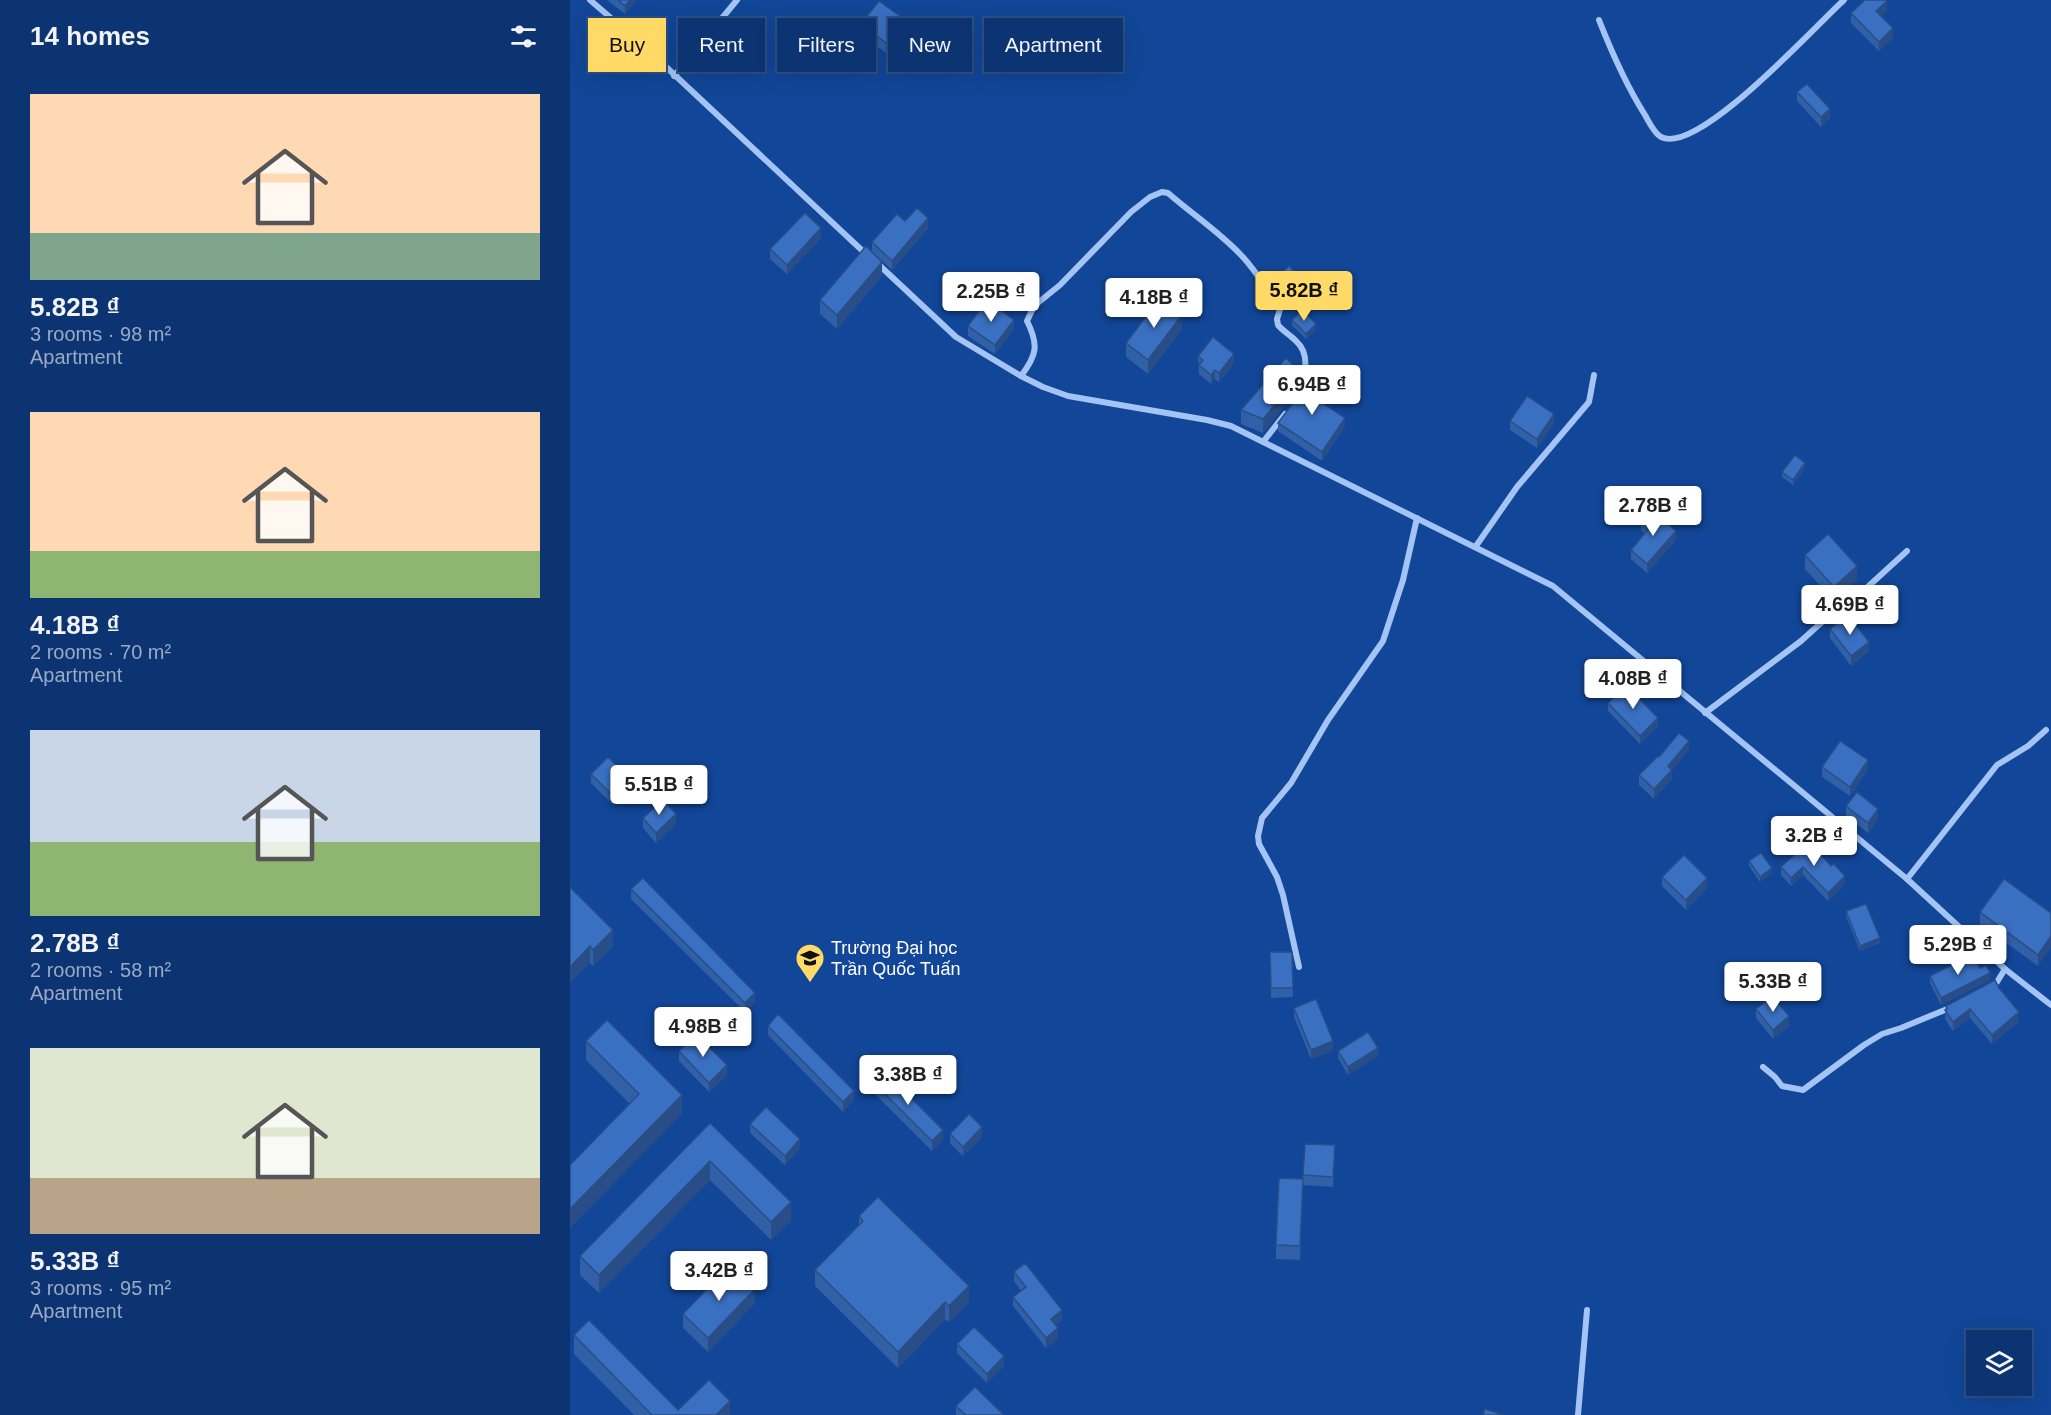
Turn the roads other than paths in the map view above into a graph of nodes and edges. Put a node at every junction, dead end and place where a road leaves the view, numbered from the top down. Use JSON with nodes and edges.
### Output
{"nodes":[{"id":1,"x":590,"y":0,"type":"edge"},
{"id":2,"x":737,"y":0,"type":"edge"},
{"id":3,"x":1844,"y":0,"type":"edge"},
{"id":4,"x":1599,"y":20,"type":"dead end"},
{"id":5,"x":674,"y":76,"type":"junction"},
{"id":6,"x":1594,"y":375,"type":"dead end"},
{"id":7,"x":1021,"y":376,"type":"junction"},
{"id":8,"x":1263,"y":442,"type":"junction"},
{"id":9,"x":1417,"y":518,"type":"junction"},
{"id":10,"x":1476,"y":546,"type":"junction"},
{"id":11,"x":1907,"y":551,"type":"dead end"},
{"id":12,"x":1706,"y":713,"type":"junction"},
{"id":13,"x":2046,"y":729,"type":"dead end"},
{"id":14,"x":1906,"y":879,"type":"junction"},
{"id":15,"x":1299,"y":968,"type":"dead end"},
{"id":16,"x":2005,"y":969,"type":"junction"},
{"id":17,"x":1980,"y":992,"type":"edge"},
{"id":18,"x":1958,"y":1004,"type":"edge"},
{"id":19,"x":2051,"y":1005,"type":"edge"},
{"id":20,"x":1763,"y":1067,"type":"dead end"},
{"id":21,"x":1587,"y":1310,"type":"dead end"},
{"id":22,"x":1578,"y":1415,"type":"edge"}],
"edges":[{"from":1,"to":5,"type":"street"},
{"from":2,"to":5,"type":"street"},
{"from":3,"to":4,"type":"street"},
{"from":5,"to":7,"type":"street"},
{"from":6,"to":10,"type":"street"},
{"from":7,"to":8,"type":"street"},
{"from":7,"to":8,"type":"street"},
{"from":8,"to":9,"type":"street"},
{"from":9,"to":10,"type":"street"},
{"from":9,"to":15,"type":"street"},
{"from":10,"to":12,"type":"street"},
{"from":11,"to":12,"type":"street"},
{"from":12,"to":14,"type":"street"},
{"from":13,"to":14,"type":"street"},
{"from":14,"to":16,"type":"street"},
{"from":16,"to":17,"type":"street"},
{"from":16,"to":19,"type":"street"},
{"from":18,"to":20,"type":"street"},
{"from":21,"to":22,"type":"street"}]}
